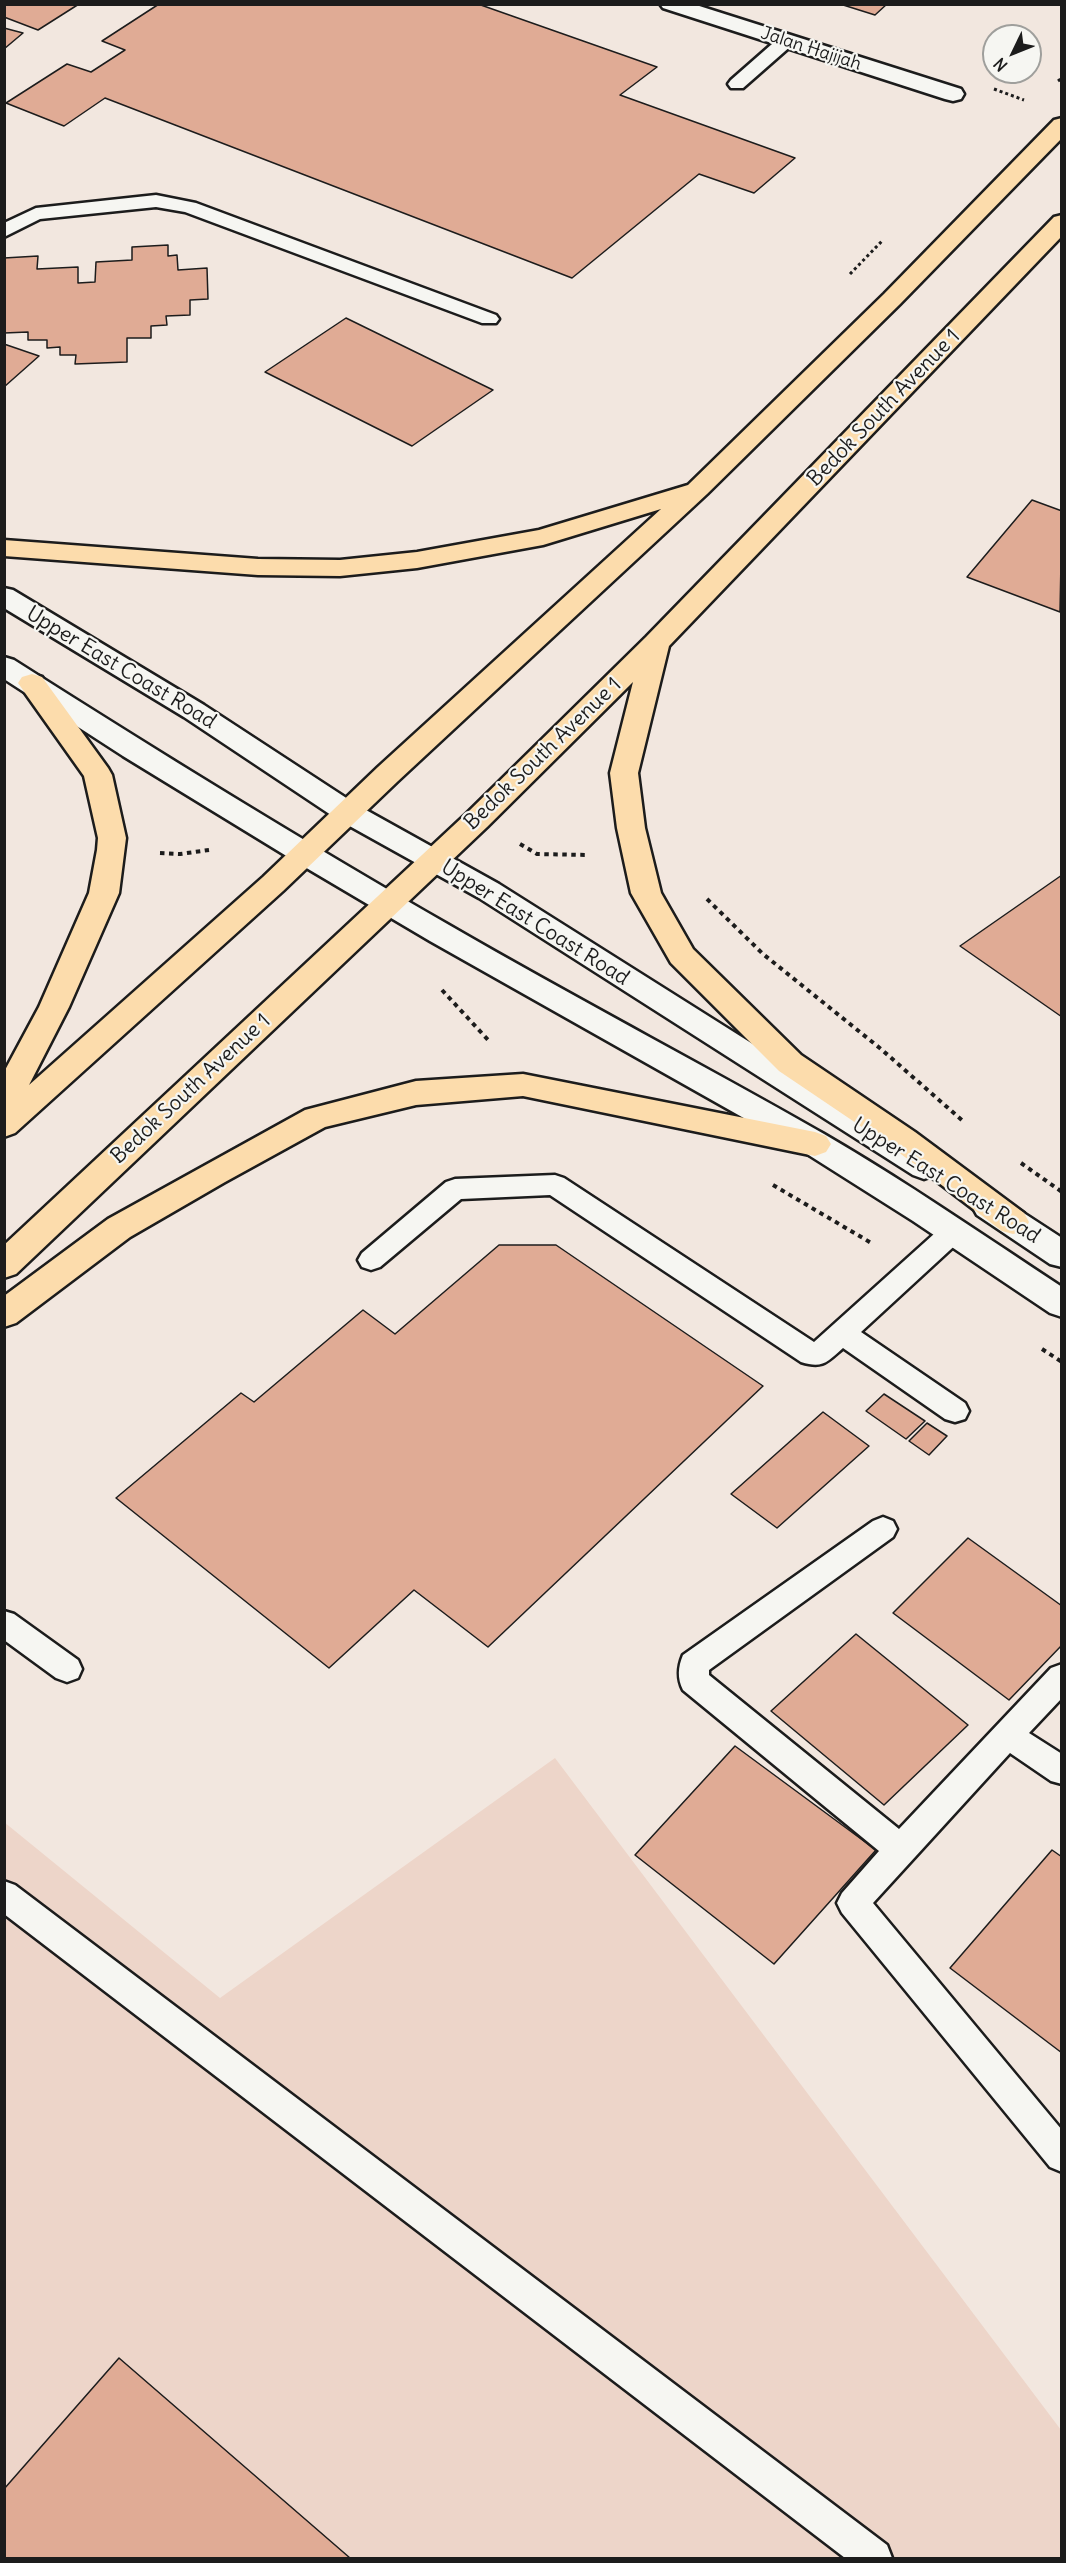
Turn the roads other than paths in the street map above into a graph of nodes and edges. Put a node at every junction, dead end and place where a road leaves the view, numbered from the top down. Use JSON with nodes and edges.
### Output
{"nodes":[{"id":1,"x":670,"y":4,"type":"edge"},
{"id":2,"x":786,"y":41,"type":"junction"},
{"id":3,"x":737,"y":84,"type":"dead end"},
{"id":4,"x":952,"y":94,"type":"dead end"},
{"id":5,"x":1062,"y":125,"type":"edge"},
{"id":6,"x":1062,"y":222,"type":"edge"},
{"id":7,"x":4,"y":231,"type":"edge"},
{"id":8,"x":489,"y":319,"type":"dead end"},
{"id":9,"x":698,"y":489,"type":"junction"},
{"id":10,"x":4,"y":548,"type":"edge"},
{"id":11,"x":4,"y":596,"type":"edge"},
{"id":12,"x":656,"y":644,"type":"junction"},
{"id":13,"x":4,"y":666,"type":"edge"},
{"id":14,"x":32,"y":683,"type":"junction"},
{"id":15,"x":347,"y":812,"type":"junction"},
{"id":16,"x":303,"y":853,"type":"junction"},
{"id":17,"x":433,"y":859,"type":"junction"},
{"id":18,"x":388,"y":902,"type":"junction"},
{"id":19,"x":4,"y":1102,"type":"edge"},
{"id":20,"x":4,"y":1125,"type":"edge"},
{"id":21,"x":815,"y":1144,"type":"junction"},
{"id":22,"x":1013,"y":1222,"type":"junction"},
{"id":23,"x":953,"y":1232,"type":"junction"},
{"id":24,"x":1062,"y":1255,"type":"edge"},
{"id":25,"x":371,"y":1260,"type":"dead end"},
{"id":26,"x":4,"y":1265,"type":"edge"},
{"id":27,"x":1062,"y":1304,"type":"edge"},
{"id":28,"x":4,"y":1314,"type":"edge"},
{"id":29,"x":842,"y":1333,"type":"junction"},
{"id":30,"x":955,"y":1411,"type":"dead end"},
{"id":31,"x":883,"y":1528,"type":"dead end"},
{"id":32,"x":4,"y":1623,"type":"edge"},
{"id":33,"x":67,"y":1670,"type":"dead end"},
{"id":34,"x":1062,"y":1677,"type":"edge"},
{"id":35,"x":1008,"y":1736,"type":"junction"},
{"id":36,"x":1062,"y":1771,"type":"edge"},
{"id":37,"x":900,"y":1849,"type":"junction"},
{"id":38,"x":4,"y":1894,"type":"edge"},
{"id":39,"x":1062,"y":2156,"type":"edge"},
{"id":40,"x":874,"y":2559,"type":"edge"}],
"edges":[{"from":1,"to":2,"type":"main road","name":"Jalan Hajijah"},
{"from":2,"to":3,"type":"lane"},
{"from":2,"to":4,"type":"main road","name":"Jalan Hajijah"},
{"from":5,"to":9,"type":"main road"},
{"from":6,"to":12,"type":"main road","name":"Bedok South Avenue 1"},
{"from":7,"to":8,"type":"lane"},
{"from":9,"to":10,"type":"main road"},
{"from":9,"to":15,"type":"main road"},
{"from":11,"to":15,"type":"main road","name":"Upper East Coast Road"},
{"from":12,"to":17,"type":"main road","name":"Bedok South Avenue 1"},
{"from":12,"to":22,"type":"main road"},
{"from":13,"to":14,"type":"main road","name":"Upper East Coast Road"},
{"from":14,"to":16,"type":"main road","name":"Upper East Coast Road"},
{"from":14,"to":19,"type":"main road"},
{"from":15,"to":16,"type":"main road"},
{"from":15,"to":17,"type":"main road","name":"Upper East Coast Road"},
{"from":16,"to":18,"type":"main road","name":"Upper East Coast Road"},
{"from":16,"to":20,"type":"main road"},
{"from":17,"to":18,"type":"main road","name":"Bedok South Avenue 1"},
{"from":17,"to":22,"type":"main road","name":"Upper East Coast Road"},
{"from":18,"to":21,"type":"main road","name":"Upper East Coast Road"},
{"from":18,"to":26,"type":"main road","name":"Bedok South Avenue 1"},
{"from":21,"to":23,"type":"main road","name":"Upper East Coast Road"},
{"from":21,"to":28,"type":"main road"},
{"from":22,"to":24,"type":"main road","name":"Upper East Coast Road"},
{"from":23,"to":27,"type":"main road","name":"Upper East Coast Road"},
{"from":23,"to":29,"type":"lane"},
{"from":25,"to":29,"type":"lane"},
{"from":29,"to":30,"type":"lane"},
{"from":31,"to":37,"type":"lane"},
{"from":32,"to":33,"type":"lane"},
{"from":34,"to":35,"type":"lane"},
{"from":35,"to":36,"type":"lane"},
{"from":35,"to":37,"type":"lane"},
{"from":37,"to":39,"type":"lane"},
{"from":38,"to":40,"type":"lane"}]}
